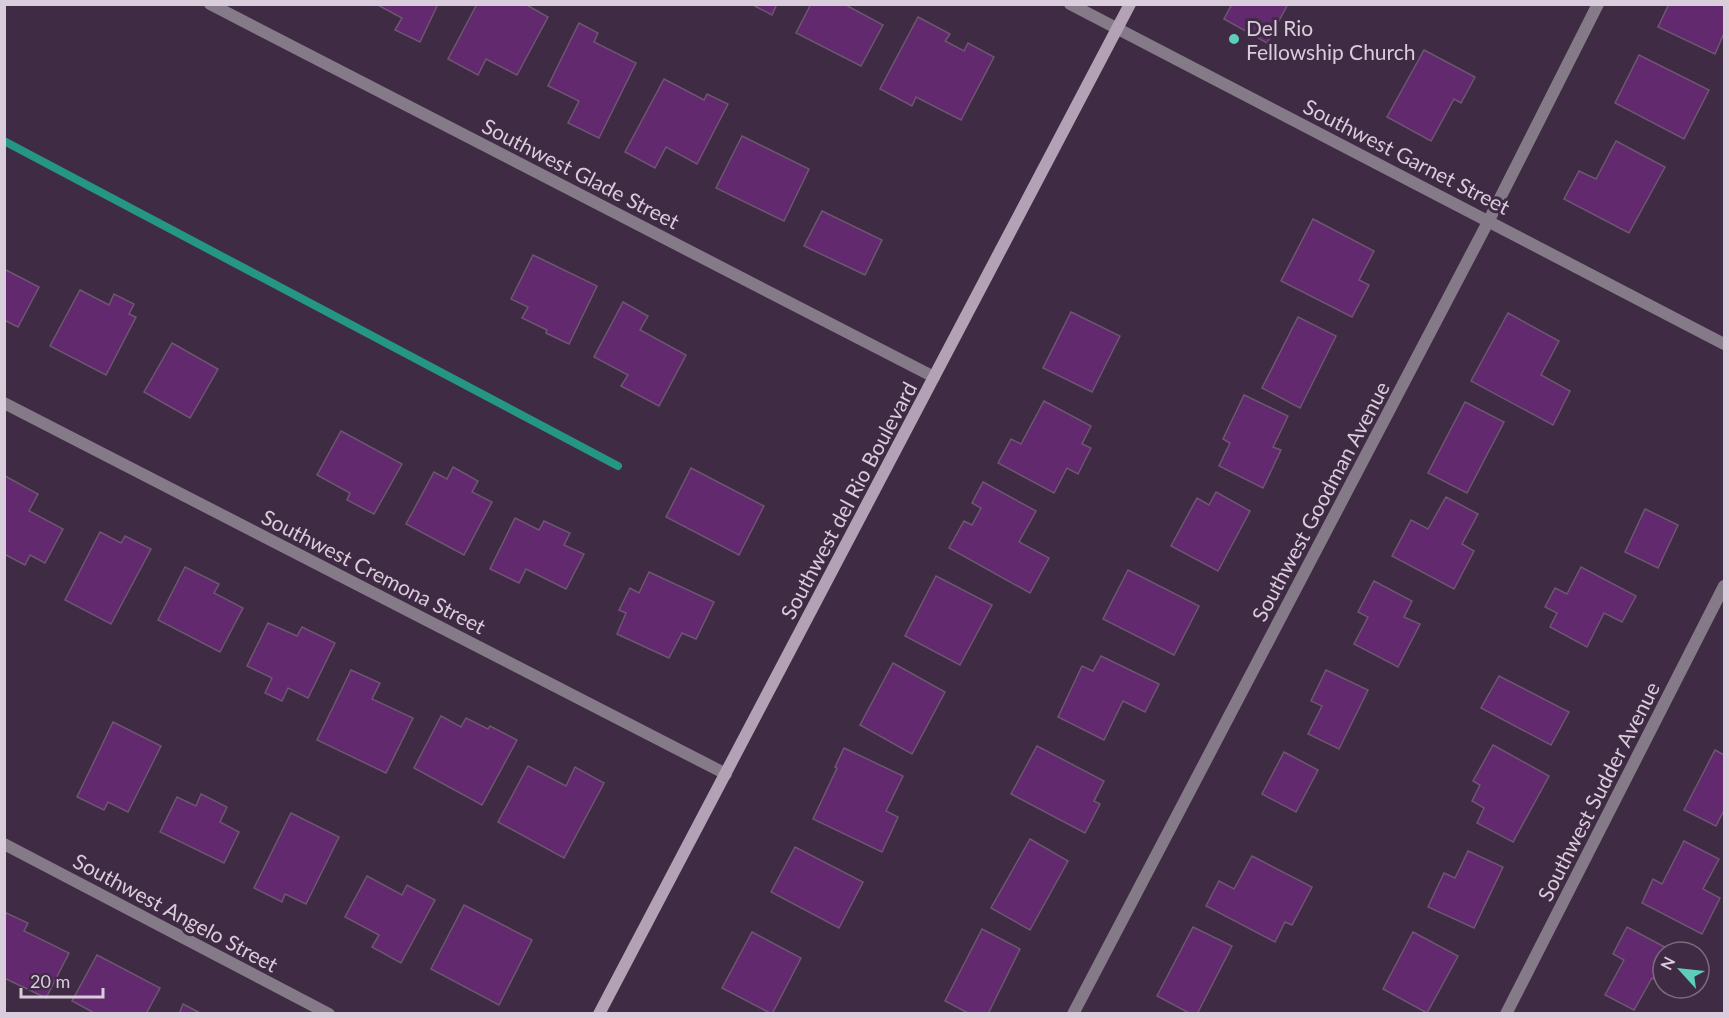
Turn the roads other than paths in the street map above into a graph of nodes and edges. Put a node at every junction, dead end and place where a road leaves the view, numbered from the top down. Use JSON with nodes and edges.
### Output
{"nodes":[{"id":1,"x":210,"y":4,"type":"edge"},
{"id":2,"x":1070,"y":4,"type":"edge"},
{"id":3,"x":1130,"y":4,"type":"edge"},
{"id":4,"x":1598,"y":4,"type":"edge"},
{"id":5,"x":1118,"y":29,"type":"junction"},
{"id":6,"x":1488,"y":220,"type":"junction"},
{"id":7,"x":1725,"y":344,"type":"edge"},
{"id":8,"x":934,"y":377,"type":"junction"},
{"id":9,"x":4,"y":403,"type":"edge"},
{"id":10,"x":1725,"y":586,"type":"edge"},
{"id":11,"x":726,"y":774,"type":"junction"},
{"id":12,"x":4,"y":844,"type":"edge"},
{"id":13,"x":329,"y":1014,"type":"edge"},
{"id":14,"x":599,"y":1014,"type":"edge"},
{"id":15,"x":1072,"y":1014,"type":"edge"},
{"id":16,"x":1506,"y":1014,"type":"edge"}],
"edges":[{"from":1,"to":8,"type":"street","name":"Southwest Glade Street"},
{"from":2,"to":5,"type":"street","name":"Southwest Garnet Street"},
{"from":3,"to":5,"type":"street","name":"Southwest del Rio Boulevard"},
{"from":4,"to":6,"type":"street","name":"Southwest Goodman Avenue"},
{"from":5,"to":6,"type":"street","name":"Southwest Garnet Street"},
{"from":5,"to":8,"type":"street","name":"Southwest del Rio Boulevard"},
{"from":6,"to":7,"type":"street","name":"Southwest Garnet Street"},
{"from":6,"to":15,"type":"street","name":"Southwest Goodman Avenue"},
{"from":8,"to":11,"type":"street","name":"Southwest del Rio Boulevard"},
{"from":9,"to":11,"type":"street","name":"Southwest Cremona Street"},
{"from":10,"to":16,"type":"street","name":"Southwest Sudder Avenue"},
{"from":11,"to":14,"type":"street","name":"Southwest del Rio Boulevard"},
{"from":12,"to":13,"type":"street","name":"Southwest Angelo Street"}]}
